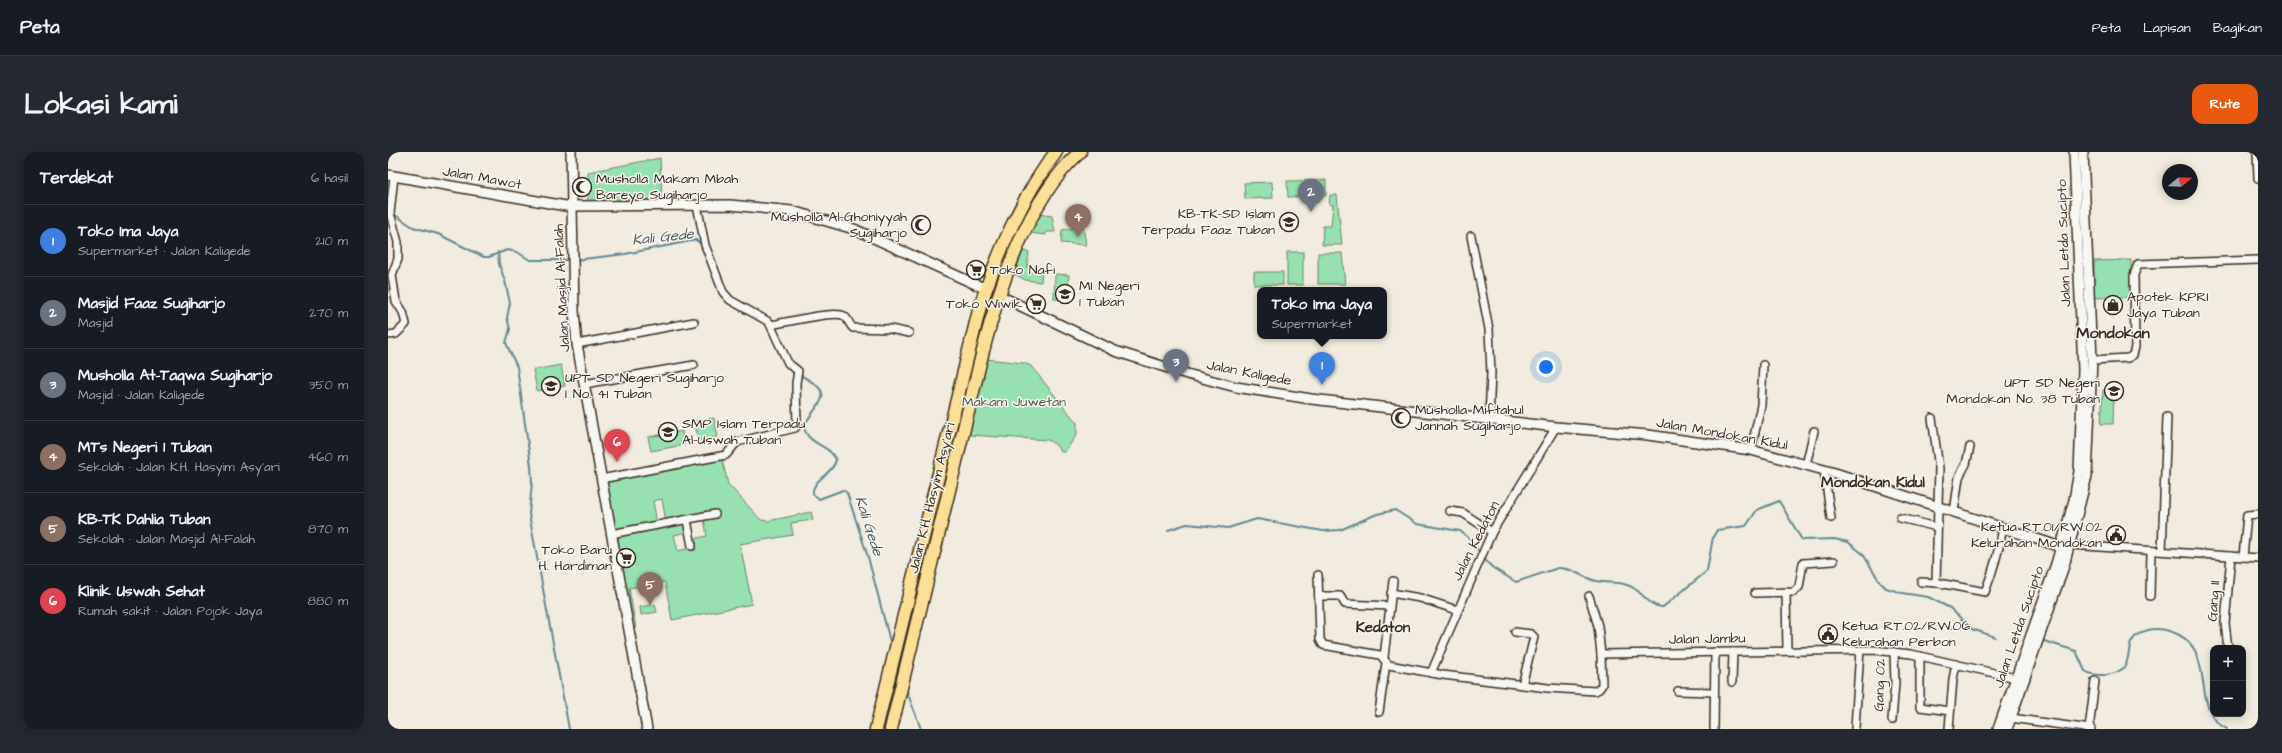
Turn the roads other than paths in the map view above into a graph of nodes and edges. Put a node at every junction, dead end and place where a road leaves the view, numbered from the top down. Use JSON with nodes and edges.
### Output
{"nodes":[{"id":1,"x":572,"y":152,"type":"edge"},
{"id":2,"x":1056,"y":152,"type":"edge"},
{"id":3,"x":1080,"y":152,"type":"edge"},
{"id":4,"x":2074,"y":152,"type":"edge"},
{"id":5,"x":2083,"y":152,"type":"edge"},
{"id":6,"x":2257,"y":152,"type":"edge"},
{"id":7,"x":391,"y":176,"type":"edge"},
{"id":8,"x":2258,"y":178,"type":"edge"},
{"id":9,"x":697,"y":205,"type":"junction"},
{"id":10,"x":572,"y":206,"type":"junction"},
{"id":11,"x":396,"y":233,"type":"junction"},
{"id":12,"x":388,"y":235,"type":"edge"},
{"id":13,"x":1471,"y":236,"type":"dead end"},
{"id":14,"x":2258,"y":260,"type":"edge"},
{"id":15,"x":986,"y":289,"type":"junction"},
{"id":16,"x":2085,"y":294,"type":"junction"},
{"id":17,"x":1000,"y":296,"type":"junction"},
{"id":18,"x":694,"y":322,"type":"dead end"},
{"id":19,"x":771,"y":325,"type":"junction"},
{"id":20,"x":909,"y":333,"type":"dead end"},
{"id":21,"x":388,"y":335,"type":"edge"},
{"id":22,"x":577,"y":344,"type":"junction"},
{"id":23,"x":2092,"y":360,"type":"junction"},
{"id":24,"x":694,"y":365,"type":"dead end"},
{"id":25,"x":1763,"y":365,"type":"dead end"},
{"id":26,"x":978,"y":371,"type":"junction"},
{"id":27,"x":584,"y":384,"type":"junction"},
{"id":28,"x":2167,"y":417,"type":"dead end"},
{"id":29,"x":1932,"y":418,"type":"dead end"},
{"id":30,"x":1489,"y":419,"type":"junction"},
{"id":31,"x":1556,"y":427,"type":"junction"},
{"id":32,"x":1814,"y":431,"type":"dead end"},
{"id":33,"x":1970,"y":447,"type":"dead end"},
{"id":34,"x":1751,"y":450,"type":"junction"},
{"id":35,"x":945,"y":453,"type":"junction"},
{"id":36,"x":1806,"y":465,"type":"junction"},
{"id":37,"x":1824,"y":470,"type":"junction"},
{"id":38,"x":601,"y":479,"type":"junction"},
{"id":39,"x":2080,"y":490,"type":"junction"},
{"id":40,"x":1938,"y":507,"type":"junction"},
{"id":41,"x":1450,"y":511,"type":"dead end"},
{"id":42,"x":1954,"y":512,"type":"junction"},
{"id":43,"x":715,"y":514,"type":"dead end"},
{"id":44,"x":2258,"y":514,"type":"edge"},
{"id":45,"x":1831,"y":518,"type":"dead end"},
{"id":46,"x":1900,"y":518,"type":"dead end"},
{"id":47,"x":687,"y":520,"type":"junction"},
{"id":48,"x":1937,"y":527,"type":"junction"},
{"id":49,"x":2003,"y":528,"type":"junction"},
{"id":50,"x":1492,"y":532,"type":"junction"},
{"id":51,"x":611,"y":534,"type":"junction"},
{"id":52,"x":692,"y":546,"type":"dead end"},
{"id":53,"x":2066,"y":546,"type":"junction"},
{"id":54,"x":2151,"y":550,"type":"junction"},
{"id":55,"x":2162,"y":551,"type":"junction"},
{"id":56,"x":2231,"y":556,"type":"junction"},
{"id":57,"x":2243,"y":557,"type":"junction"},
{"id":58,"x":2258,"y":558,"type":"edge"},
{"id":59,"x":1834,"y":561,"type":"dead end"},
{"id":60,"x":1318,"y":575,"type":"dead end"},
{"id":61,"x":1393,"y":581,"type":"dead end"},
{"id":62,"x":1921,"y":582,"type":"dead end"},
{"id":63,"x":1936,"y":583,"type":"junction"},
{"id":64,"x":1786,"y":592,"type":"junction"},
{"id":65,"x":1391,"y":593,"type":"junction"},
{"id":66,"x":1755,"y":593,"type":"dead end"},
{"id":67,"x":1319,"y":596,"type":"junction"},
{"id":68,"x":1588,"y":596,"type":"dead end"},
{"id":69,"x":2150,"y":596,"type":"dead end"},
{"id":70,"x":1389,"y":606,"type":"junction"},
{"id":71,"x":1457,"y":610,"type":"junction"},
{"id":72,"x":2042,"y":619,"type":"junction"},
{"id":73,"x":1515,"y":632,"type":"dead end"},
{"id":74,"x":2228,"y":645,"type":"edge"},
{"id":75,"x":1860,"y":650,"type":"junction"},
{"id":76,"x":1787,"y":651,"type":"junction"},
{"id":77,"x":1714,"y":652,"type":"junction"},
{"id":78,"x":1732,"y":652,"type":"junction"},
{"id":79,"x":1894,"y":652,"type":"junction"},
{"id":80,"x":1601,"y":654,"type":"junction"},
{"id":81,"x":1920,"y":656,"type":"junction"},
{"id":82,"x":1385,"y":660,"type":"junction"},
{"id":83,"x":1956,"y":664,"type":"junction"},
{"id":84,"x":1431,"y":673,"type":"junction"},
{"id":85,"x":2016,"y":678,"type":"junction"},
{"id":86,"x":2095,"y":681,"type":"dead end"},
{"id":87,"x":1732,"y":682,"type":"dead end"},
{"id":88,"x":1522,"y":685,"type":"junction"},
{"id":89,"x":1678,"y":690,"type":"dead end"},
{"id":90,"x":1714,"y":692,"type":"junction"},
{"id":91,"x":1950,"y":711,"type":"junction"},
{"id":92,"x":1379,"y":712,"type":"dead end"},
{"id":93,"x":1892,"y":720,"type":"dead end"},
{"id":94,"x":2005,"y":724,"type":"edge"},
{"id":95,"x":1855,"y":728,"type":"dead end"},
{"id":96,"x":647,"y":729,"type":"edge"},
{"id":97,"x":876,"y":729,"type":"edge"},
{"id":98,"x":891,"y":729,"type":"edge"},
{"id":99,"x":1714,"y":729,"type":"edge"},
{"id":100,"x":1949,"y":729,"type":"edge"},
{"id":101,"x":2090,"y":729,"type":"edge"}],
"edges":[{"from":1,"to":10,"type":"street","name":"Jalan Masjid Al-Falah"},
{"from":2,"to":15,"type":"highway","name":"Jalan K.H. Hasyim Asy'ari"},
{"from":3,"to":17,"type":"highway","name":"Jalan K.H. Hasyim Asy'ari"},
{"from":4,"to":16,"type":"street","name":"Jalan Letda Sucipto"},
{"from":5,"to":16,"type":"street","name":"Jalan Letda Sucipto"},
{"from":6,"to":8,"type":"street"},
{"from":7,"to":10,"type":"street","name":"Jalan Mawot"},
{"from":7,"to":11,"type":"street"},
{"from":9,"to":10,"type":"street"},
{"from":9,"to":15,"type":"street"},
{"from":9,"to":19,"type":"street"},
{"from":10,"to":22,"type":"street","name":"Jalan Masjid Al-Falah"},
{"from":11,"to":12,"type":"street"},
{"from":11,"to":21,"type":"street"},
{"from":13,"to":30,"type":"street"},
{"from":14,"to":23,"type":"street"},
{"from":15,"to":35,"type":"highway","name":"Jalan K.H. Hasyim Asy'ari"},
{"from":16,"to":23,"type":"street","name":"Jalan Letda Sucipto"},
{"from":16,"to":39,"type":"street","name":"Jalan Letda Sucipto"},
{"from":17,"to":26,"type":"highway","name":"Jalan K.H. Hasyim Asy'ari"},
{"from":17,"to":30,"type":"street","name":"Jalan Kaligede"},
{"from":18,"to":22,"type":"street"},
{"from":19,"to":20,"type":"street"},
{"from":19,"to":38,"type":"street"},
{"from":22,"to":27,"type":"street","name":"Jalan Masjid Al-Falah"},
{"from":23,"to":39,"type":"street","name":"Jalan Letda Sucipto"},
{"from":24,"to":27,"type":"street"},
{"from":25,"to":34,"type":"street"},
{"from":26,"to":35,"type":"highway"},
{"from":26,"to":98,"type":"highway","name":"Jalan K.H. Hasyim Asy'ari"},
{"from":27,"to":38,"type":"street","name":"Jalan Masjid Al-Falah"},
{"from":28,"to":55,"type":"street"},
{"from":29,"to":40,"type":"street"},
{"from":30,"to":31,"type":"street","name":"Jalan Kaligede"},
{"from":31,"to":34,"type":"street","name":"Jalan Mondokan Kidul"},
{"from":31,"to":50,"type":"street","name":"Jalan Kedaton"},
{"from":32,"to":36,"type":"street"},
{"from":33,"to":42,"type":"street"},
{"from":34,"to":36,"type":"street","name":"Jalan Mondokan Kidul"},
{"from":35,"to":97,"type":"highway","name":"Jalan K.H. Hasyim Asy'ari"},
{"from":36,"to":37,"type":"street","name":"Jalan Mondokan Kidul"},
{"from":37,"to":40,"type":"street","name":"Jalan Mondokan Kidul"},
{"from":37,"to":45,"type":"street"},
{"from":38,"to":51,"type":"street","name":"Jalan Masjid Al-Falah"},
{"from":39,"to":53,"type":"street","name":"Jalan Letda Sucipto"},
{"from":40,"to":42,"type":"street","name":"Jalan Mondokan Kidul"},
{"from":40,"to":48,"type":"street"},
{"from":41,"to":50,"type":"street"},
{"from":42,"to":49,"type":"street","name":"Jalan Mondokan Kidul"},
{"from":43,"to":47,"type":"street"},
{"from":44,"to":57,"type":"street"},
{"from":46,"to":48,"type":"street"},
{"from":47,"to":51,"type":"street"},
{"from":47,"to":52,"type":"street"},
{"from":48,"to":63,"type":"street"},
{"from":49,"to":53,"type":"street","name":"Jalan Mondokan Kidul"},
{"from":49,"to":63,"type":"street"},
{"from":50,"to":71,"type":"street","name":"Jalan Kedaton"},
{"from":51,"to":96,"type":"street","name":"Jalan Masjid Al-Falah"},
{"from":53,"to":54,"type":"street"},
{"from":53,"to":72,"type":"street","name":"Jalan Letda Sucipto"},
{"from":54,"to":55,"type":"street"},
{"from":54,"to":69,"type":"street"},
{"from":55,"to":56,"type":"street"},
{"from":56,"to":57,"type":"street"},
{"from":56,"to":74,"type":"street","name":"Gang II"},
{"from":57,"to":58,"type":"street"},
{"from":59,"to":64,"type":"street"},
{"from":60,"to":67,"type":"street"},
{"from":61,"to":65,"type":"street"},
{"from":62,"to":63,"type":"street"},
{"from":64,"to":66,"type":"street"},
{"from":64,"to":76,"type":"street"},
{"from":65,"to":70,"type":"street"},
{"from":65,"to":71,"type":"street"},
{"from":67,"to":70,"type":"street"},
{"from":67,"to":82,"type":"street"},
{"from":68,"to":80,"type":"street"},
{"from":70,"to":82,"type":"street"},
{"from":71,"to":84,"type":"street","name":"Jalan Kedaton"},
{"from":72,"to":85,"type":"street","name":"Jalan Letda Sucipto"},
{"from":72,"to":94,"type":"street","name":"Jalan Letda Sucipto"},
{"from":73,"to":88,"type":"street"},
{"from":75,"to":76,"type":"street","name":"Jalan Jambu"},
{"from":75,"to":79,"type":"street","name":"Jalan Jambu"},
{"from":75,"to":95,"type":"street"},
{"from":76,"to":78,"type":"street","name":"Jalan Jambu"},
{"from":77,"to":78,"type":"street","name":"Jalan Jambu"},
{"from":77,"to":80,"type":"street","name":"Jalan Jambu"},
{"from":77,"to":90,"type":"street"},
{"from":78,"to":87,"type":"street"},
{"from":79,"to":81,"type":"street","name":"Jalan Jambu"},
{"from":79,"to":93,"type":"street","name":"Gang 02"},
{"from":80,"to":88,"type":"street"},
{"from":81,"to":83,"type":"street","name":"Jalan Jambu"},
{"from":81,"to":91,"type":"street"},
{"from":82,"to":84,"type":"street"},
{"from":82,"to":92,"type":"street"},
{"from":83,"to":85,"type":"street","name":"Jalan Jambu"},
{"from":83,"to":91,"type":"street"},
{"from":84,"to":88,"type":"street"},
{"from":85,"to":94,"type":"street","name":"Jalan Letda Sucipto"},
{"from":86,"to":101,"type":"street"},
{"from":89,"to":90,"type":"street"},
{"from":90,"to":99,"type":"street"},
{"from":91,"to":100,"type":"street"},
{"from":94,"to":101,"type":"street"}]}
